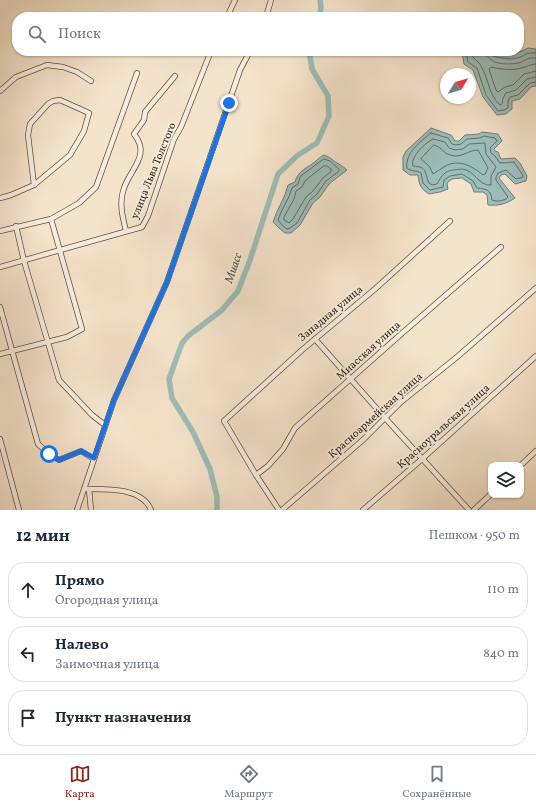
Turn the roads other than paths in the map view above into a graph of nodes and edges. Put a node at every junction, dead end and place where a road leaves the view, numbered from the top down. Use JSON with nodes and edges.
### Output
{"nodes":[{"id":1,"x":235,"y":0,"type":"edge"},
{"id":2,"x":271,"y":0,"type":"edge"},
{"id":3,"x":229,"y":12,"type":"edge"},
{"id":4,"x":267,"y":12,"type":"edge"},
{"id":5,"x":209,"y":56,"type":"edge"},
{"id":6,"x":247,"y":56,"type":"edge"},
{"id":7,"x":137,"y":74,"type":"dead end"},
{"id":8,"x":175,"y":76,"type":"dead end"},
{"id":9,"x":91,"y":81,"type":"dead end"},
{"id":10,"x":0,"y":91,"type":"edge"},
{"id":11,"x":34,"y":185,"type":"junction"},
{"id":12,"x":0,"y":198,"type":"edge"},
{"id":13,"x":51,"y":219,"type":"junction"},
{"id":14,"x":450,"y":222,"type":"dead end"},
{"id":15,"x":16,"y":226,"type":"junction"},
{"id":16,"x":0,"y":231,"type":"edge"},
{"id":17,"x":126,"y":231,"type":"junction"},
{"id":18,"x":501,"y":247,"type":"dead end"},
{"id":19,"x":59,"y":251,"type":"junction"},
{"id":20,"x":24,"y":261,"type":"junction"},
{"id":21,"x":0,"y":267,"type":"edge"},
{"id":22,"x":536,"y":288,"type":"edge"},
{"id":23,"x":0,"y":307,"type":"edge"},
{"id":24,"x":316,"y":339,"type":"junction"},
{"id":25,"x":48,"y":342,"type":"junction"},
{"id":26,"x":12,"y":351,"type":"junction"},
{"id":27,"x":0,"y":354,"type":"edge"},
{"id":28,"x":536,"y":356,"type":"edge"},
{"id":29,"x":351,"y":378,"type":"junction"},
{"id":30,"x":386,"y":419,"type":"junction"},
{"id":31,"x":105,"y":425,"type":"junction"},
{"id":32,"x":0,"y":440,"type":"edge"},
{"id":33,"x":536,"y":450,"type":"edge"},
{"id":34,"x":94,"y":458,"type":"junction"},
{"id":35,"x":422,"y":459,"type":"junction"},
{"id":36,"x":524,"y":462,"type":"edge"},
{"id":37,"x":256,"y":475,"type":"junction"},
{"id":38,"x":86,"y":489,"type":"junction"},
{"id":39,"x":488,"y":497,"type":"edge"},
{"id":40,"x":19,"y":510,"type":"edge"},
{"id":41,"x":77,"y":510,"type":"edge"},
{"id":42,"x":91,"y":510,"type":"edge"},
{"id":43,"x":152,"y":510,"type":"edge"},
{"id":44,"x":279,"y":510,"type":"edge"},
{"id":45,"x":282,"y":510,"type":"edge"},
{"id":46,"x":363,"y":510,"type":"edge"},
{"id":47,"x":469,"y":510,"type":"edge"},
{"id":48,"x":474,"y":510,"type":"edge"}],
"edges":[{"from":1,"to":3,"type":"street"},
{"from":2,"to":4,"type":"street"},
{"from":5,"to":17,"type":"street","name":"улица Льва Толстого"},
{"from":6,"to":31,"type":"street"},
{"from":7,"to":13,"type":"street"},
{"from":8,"to":17,"type":"street"},
{"from":9,"to":10,"type":"street"},
{"from":11,"to":11,"type":"street"},
{"from":11,"to":12,"type":"street"},
{"from":13,"to":15,"type":"street"},
{"from":13,"to":19,"type":"street"},
{"from":14,"to":24,"type":"street","name":"Западная улица"},
{"from":15,"to":16,"type":"street"},
{"from":15,"to":20,"type":"street"},
{"from":17,"to":19,"type":"street","name":"улица Льва Толстого"},
{"from":18,"to":29,"type":"street","name":"Миасская улица"},
{"from":19,"to":20,"type":"street","name":"улица Льва Толстого"},
{"from":19,"to":25,"type":"street"},
{"from":20,"to":21,"type":"street","name":"улица Льва Толстого"},
{"from":20,"to":25,"type":"street"},
{"from":22,"to":30,"type":"street","name":"Красноармейская улица"},
{"from":23,"to":26,"type":"street"},
{"from":24,"to":29,"type":"street"},
{"from":24,"to":37,"type":"street","name":"Западная улица"},
{"from":25,"to":26,"type":"street"},
{"from":25,"to":31,"type":"street"},
{"from":26,"to":27,"type":"street"},
{"from":26,"to":34,"type":"street"},
{"from":28,"to":35,"type":"street","name":"Красноуральская улица"},
{"from":29,"to":30,"type":"street"},
{"from":29,"to":37,"type":"street","name":"Миасская улица"},
{"from":30,"to":35,"type":"street"},
{"from":30,"to":45,"type":"street","name":"Красноармейская улица"},
{"from":31,"to":34,"type":"street"},
{"from":32,"to":40,"type":"street"},
{"from":33,"to":36,"type":"street"},
{"from":34,"to":38,"type":"street"},
{"from":35,"to":46,"type":"street","name":"Красноуральская улица"},
{"from":35,"to":47,"type":"street"},
{"from":37,"to":44,"type":"street"},
{"from":38,"to":41,"type":"street"},
{"from":38,"to":42,"type":"street"},
{"from":38,"to":43,"type":"street"},
{"from":39,"to":48,"type":"street"}]}
